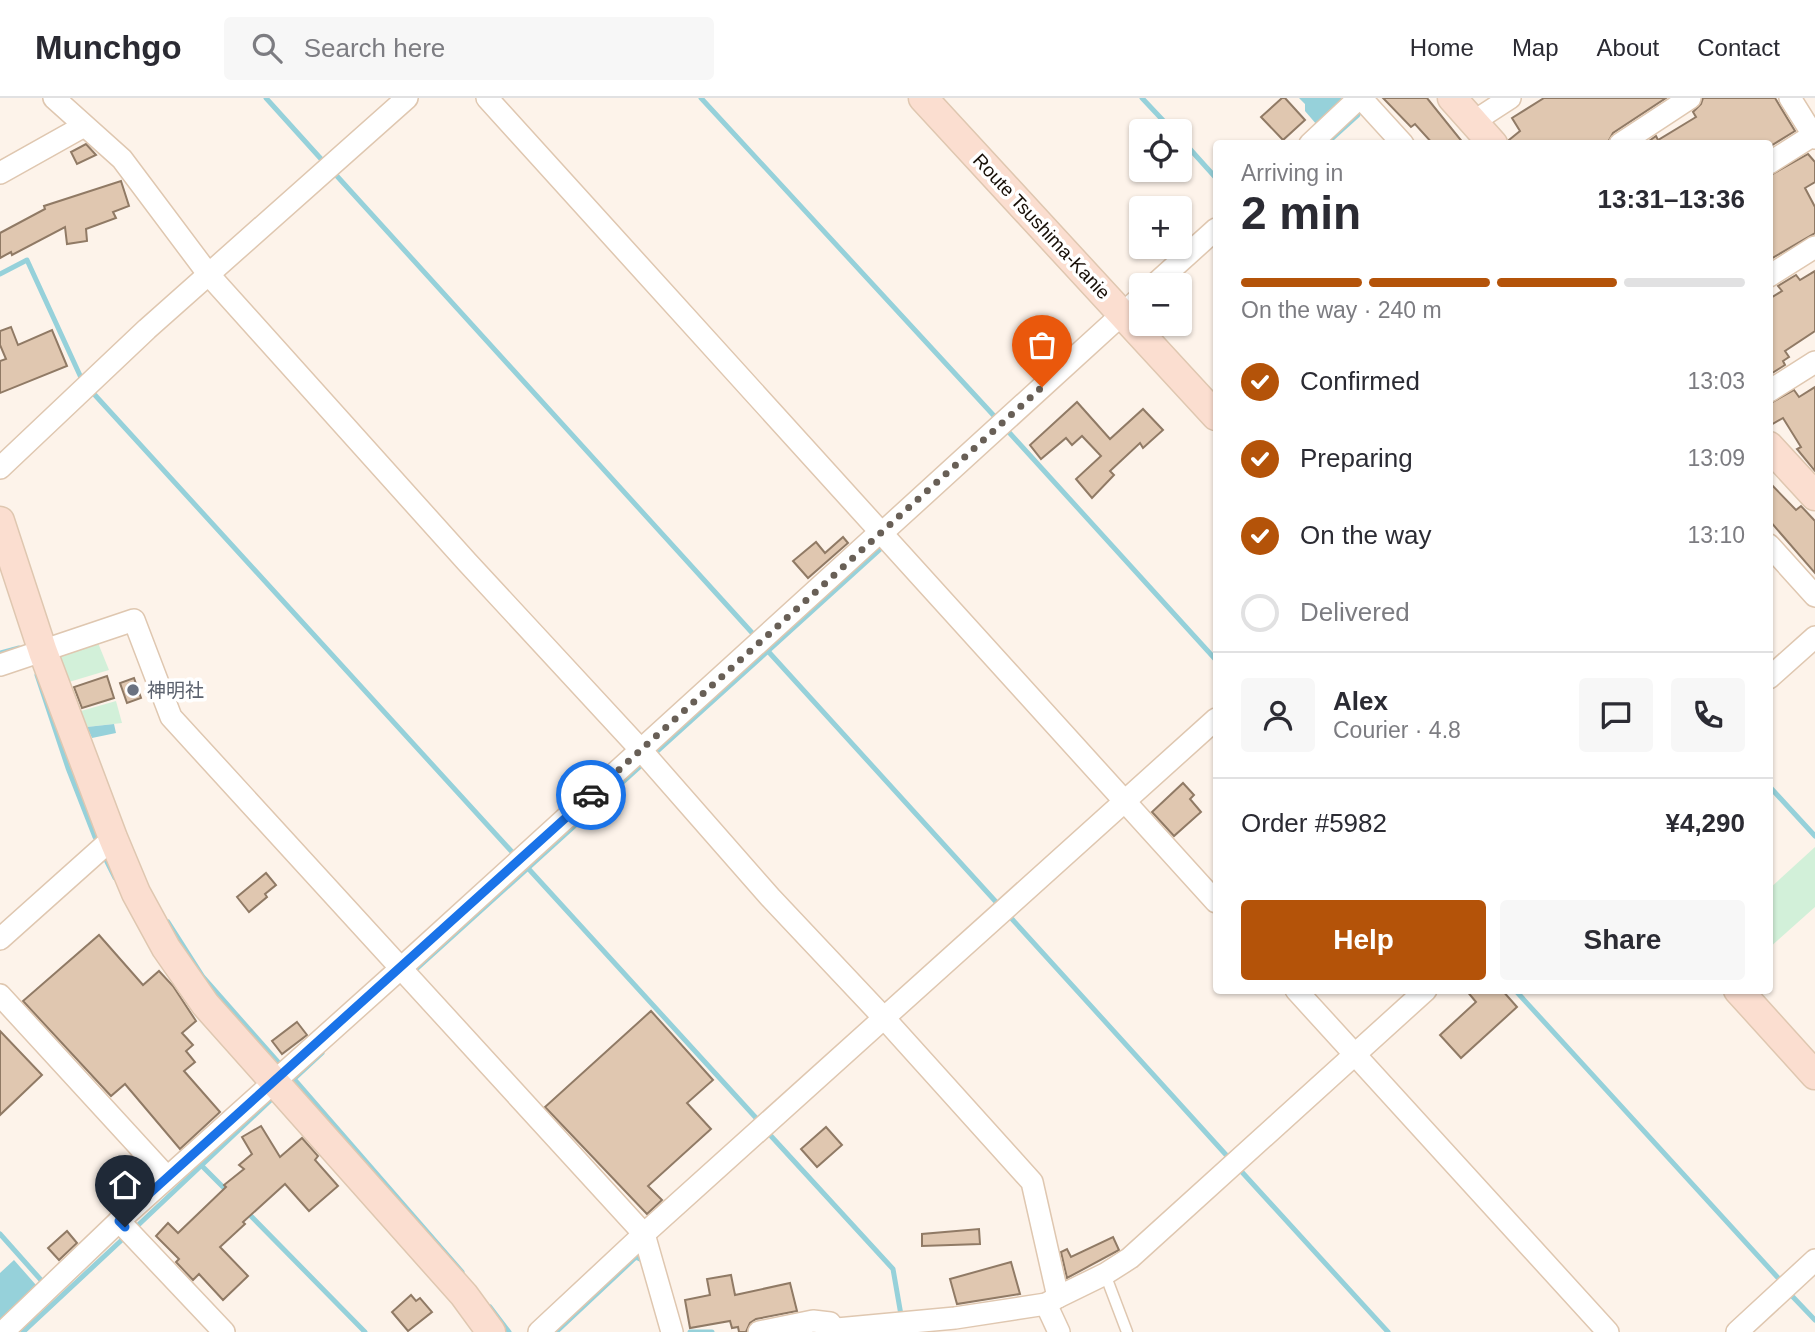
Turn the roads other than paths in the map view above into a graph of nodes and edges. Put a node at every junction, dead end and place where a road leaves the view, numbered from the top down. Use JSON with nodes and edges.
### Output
{"nodes":[{"id":1,"x":54,"y":98,"type":"edge"},
{"id":2,"x":407,"y":98,"type":"edge"},
{"id":3,"x":487,"y":98,"type":"edge"},
{"id":4,"x":923,"y":98,"type":"edge"},
{"id":5,"x":1360,"y":98,"type":"edge"},
{"id":6,"x":1452,"y":98,"type":"edge"},
{"id":7,"x":1510,"y":98,"type":"edge"},
{"id":8,"x":1690,"y":98,"type":"edge"},
{"id":9,"x":1790,"y":98,"type":"edge"},
{"id":10,"x":1473,"y":122,"type":"junction"},
{"id":11,"x":84,"y":126,"type":"junction"},
{"id":12,"x":1814,"y":136,"type":"edge"},
{"id":13,"x":1314,"y":140,"type":"edge"},
{"id":14,"x":1398,"y":140,"type":"edge"},
{"id":15,"x":1489,"y":140,"type":"edge"},
{"id":16,"x":1626,"y":140,"type":"edge"},
{"id":17,"x":1773,"y":161,"type":"edge"},
{"id":18,"x":0,"y":173,"type":"edge"},
{"id":19,"x":1213,"y":232,"type":"edge"},
{"id":20,"x":1815,"y":247,"type":"edge"},
{"id":21,"x":1167,"y":273,"type":"edge"},
{"id":22,"x":1773,"y":273,"type":"edge"},
{"id":23,"x":209,"y":275,"type":"junction"},
{"id":24,"x":1129,"y":302,"type":"edge"},
{"id":25,"x":1129,"y":308,"type":"edge"},
{"id":26,"x":1155,"y":336,"type":"edge"},
{"id":27,"x":1815,"y":362,"type":"edge"},
{"id":28,"x":1773,"y":388,"type":"edge"},
{"id":29,"x":1213,"y":412,"type":"edge"},
{"id":30,"x":1773,"y":450,"type":"edge"},
{"id":31,"x":0,"y":468,"type":"edge"},
{"id":32,"x":1811,"y":486,"type":"edge"},
{"id":33,"x":0,"y":522,"type":"edge"},
{"id":34,"x":884,"y":536,"type":"junction"},
{"id":35,"x":1773,"y":549,"type":"edge"},
{"id":36,"x":1815,"y":596,"type":"edge"},
{"id":37,"x":1815,"y":636,"type":"edge"},
{"id":38,"x":43,"y":652,"type":"junction"},
{"id":39,"x":0,"y":665,"type":"edge"},
{"id":40,"x":1773,"y":674,"type":"edge"},
{"id":41,"x":1213,"y":722,"type":"edge"},
{"id":42,"x":647,"y":756,"type":"junction"},
{"id":43,"x":1125,"y":802,"type":"junction"},
{"id":44,"x":113,"y":838,"type":"junction"},
{"id":45,"x":1213,"y":899,"type":"edge"},
{"id":46,"x":0,"y":939,"type":"edge"},
{"id":47,"x":406,"y":974,"type":"junction"},
{"id":48,"x":1300,"y":994,"type":"edge"},
{"id":49,"x":1422,"y":994,"type":"edge"},
{"id":50,"x":1742,"y":994,"type":"edge"},
{"id":51,"x":0,"y":995,"type":"edge"},
{"id":52,"x":885,"y":1019,"type":"junction"},
{"id":53,"x":1355,"y":1055,"type":"junction"},
{"id":54,"x":1815,"y":1075,"type":"edge"},
{"id":55,"x":275,"y":1080,"type":"junction"},
{"id":56,"x":167,"y":1178,"type":"junction"},
{"id":57,"x":126,"y":1228,"type":"junction"},
{"id":58,"x":644,"y":1234,"type":"junction"},
{"id":59,"x":1815,"y":1260,"type":"edge"},
{"id":60,"x":1105,"y":1274,"type":"junction"},
{"id":61,"x":1052,"y":1300,"type":"junction"},
{"id":62,"x":837,"y":1331,"type":"edge"},
{"id":63,"x":4,"y":1332,"type":"edge"},
{"id":64,"x":224,"y":1332,"type":"edge"},
{"id":65,"x":491,"y":1332,"type":"edge"},
{"id":66,"x":539,"y":1332,"type":"edge"},
{"id":67,"x":672,"y":1332,"type":"edge"},
{"id":68,"x":759,"y":1332,"type":"edge"},
{"id":69,"x":1059,"y":1332,"type":"edge"},
{"id":70,"x":1127,"y":1332,"type":"edge"},
{"id":71,"x":1608,"y":1332,"type":"edge"},
{"id":72,"x":1737,"y":1332,"type":"edge"}],
"edges":[{"from":1,"to":11,"type":"street"},
{"from":2,"to":23,"type":"street"},
{"from":3,"to":34,"type":"street"},
{"from":4,"to":24,"type":"street","name":"Route Tsushima-Kanie"},
{"from":5,"to":13,"type":"street"},
{"from":5,"to":14,"type":"street"},
{"from":6,"to":10,"type":"street"},
{"from":7,"to":10,"type":"street"},
{"from":8,"to":16,"type":"street"},
{"from":9,"to":12,"type":"street"},
{"from":10,"to":15,"type":"street"},
{"from":11,"to":18,"type":"street"},
{"from":11,"to":23,"type":"street"},
{"from":12,"to":17,"type":"street"},
{"from":19,"to":21,"type":"street"},
{"from":20,"to":22,"type":"street"},
{"from":23,"to":31,"type":"street"},
{"from":23,"to":42,"type":"street"},
{"from":25,"to":34,"type":"street"},
{"from":26,"to":29,"type":"street","name":"Route Tsushima-Kanie"},
{"from":27,"to":28,"type":"street"},
{"from":30,"to":32,"type":"street"},
{"from":33,"to":38,"type":"street"},
{"from":34,"to":42,"type":"street"},
{"from":34,"to":43,"type":"street"},
{"from":35,"to":36,"type":"street"},
{"from":37,"to":40,"type":"street"},
{"from":38,"to":39,"type":"street"},
{"from":38,"to":44,"type":"street"},
{"from":38,"to":47,"type":"street"},
{"from":41,"to":43,"type":"street"},
{"from":42,"to":47,"type":"street"},
{"from":42,"to":52,"type":"street"},
{"from":43,"to":45,"type":"street"},
{"from":43,"to":52,"type":"street"},
{"from":44,"to":46,"type":"street"},
{"from":44,"to":55,"type":"street"},
{"from":47,"to":55,"type":"street"},
{"from":47,"to":58,"type":"street"},
{"from":48,"to":53,"type":"street"},
{"from":49,"to":53,"type":"street"},
{"from":50,"to":54,"type":"street"},
{"from":51,"to":56,"type":"street"},
{"from":52,"to":58,"type":"street"},
{"from":52,"to":61,"type":"street"},
{"from":53,"to":60,"type":"street"},
{"from":53,"to":71,"type":"street"},
{"from":55,"to":56,"type":"street"},
{"from":55,"to":65,"type":"street"},
{"from":56,"to":57,"type":"street"},
{"from":57,"to":63,"type":"street"},
{"from":57,"to":64,"type":"street"},
{"from":58,"to":66,"type":"street"},
{"from":58,"to":67,"type":"street"},
{"from":59,"to":72,"type":"street"},
{"from":60,"to":61,"type":"street"},
{"from":60,"to":70,"type":"lane"},
{"from":61,"to":62,"type":"street"},
{"from":61,"to":69,"type":"street"},
{"from":62,"to":68,"type":"street"}]}
